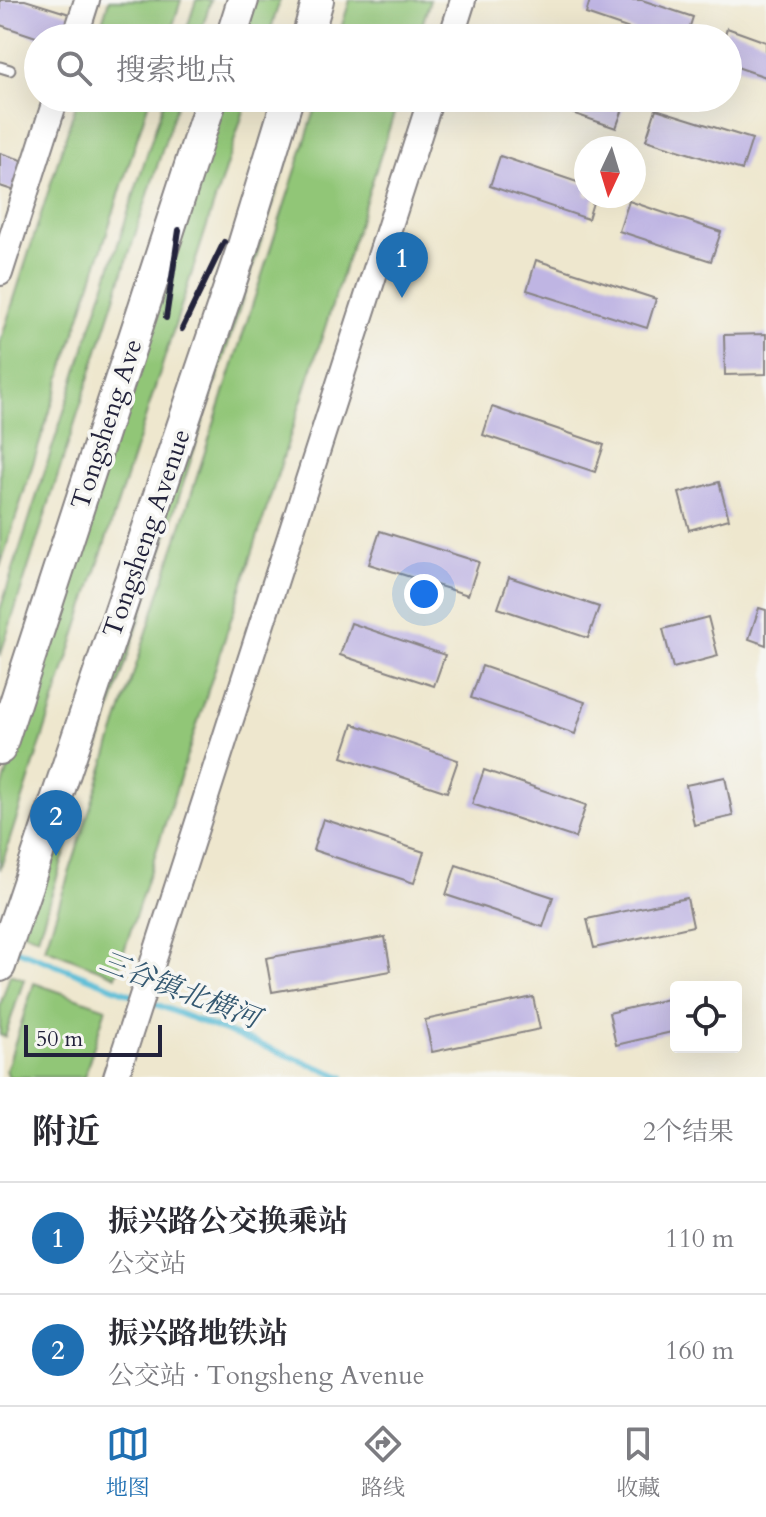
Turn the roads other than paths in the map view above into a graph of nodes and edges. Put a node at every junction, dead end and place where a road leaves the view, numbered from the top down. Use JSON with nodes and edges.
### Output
{"nodes":[{"id":1,"x":87,"y":0,"type":"edge"},
{"id":2,"x":243,"y":0,"type":"edge"},
{"id":3,"x":318,"y":0,"type":"edge"},
{"id":4,"x":463,"y":0,"type":"edge"},
{"id":5,"x":79,"y":24,"type":"edge"},
{"id":6,"x":235,"y":24,"type":"edge"},
{"id":7,"x":311,"y":24,"type":"edge"},
{"id":8,"x":455,"y":24,"type":"edge"},
{"id":9,"x":52,"y":112,"type":"edge"},
{"id":10,"x":207,"y":112,"type":"edge"},
{"id":11,"x":284,"y":112,"type":"edge"},
{"id":12,"x":426,"y":112,"type":"edge"},
{"id":13,"x":0,"y":273,"type":"edge"},
{"id":14,"x":0,"y":749,"type":"edge"},
{"id":15,"x":0,"y":965,"type":"edge"},
{"id":16,"x":116,"y":1077,"type":"edge"}],
"edges":[{"from":1,"to":5,"type":"street"},
{"from":2,"to":6,"type":"main road"},
{"from":3,"to":7,"type":"main road"},
{"from":4,"to":8,"type":"street"},
{"from":9,"to":13,"type":"street"},
{"from":10,"to":14,"type":"main road","name":"Tongsheng Ave"},
{"from":11,"to":15,"type":"main road","name":"Tongsheng Avenue"},
{"from":12,"to":16,"type":"street"}]}
